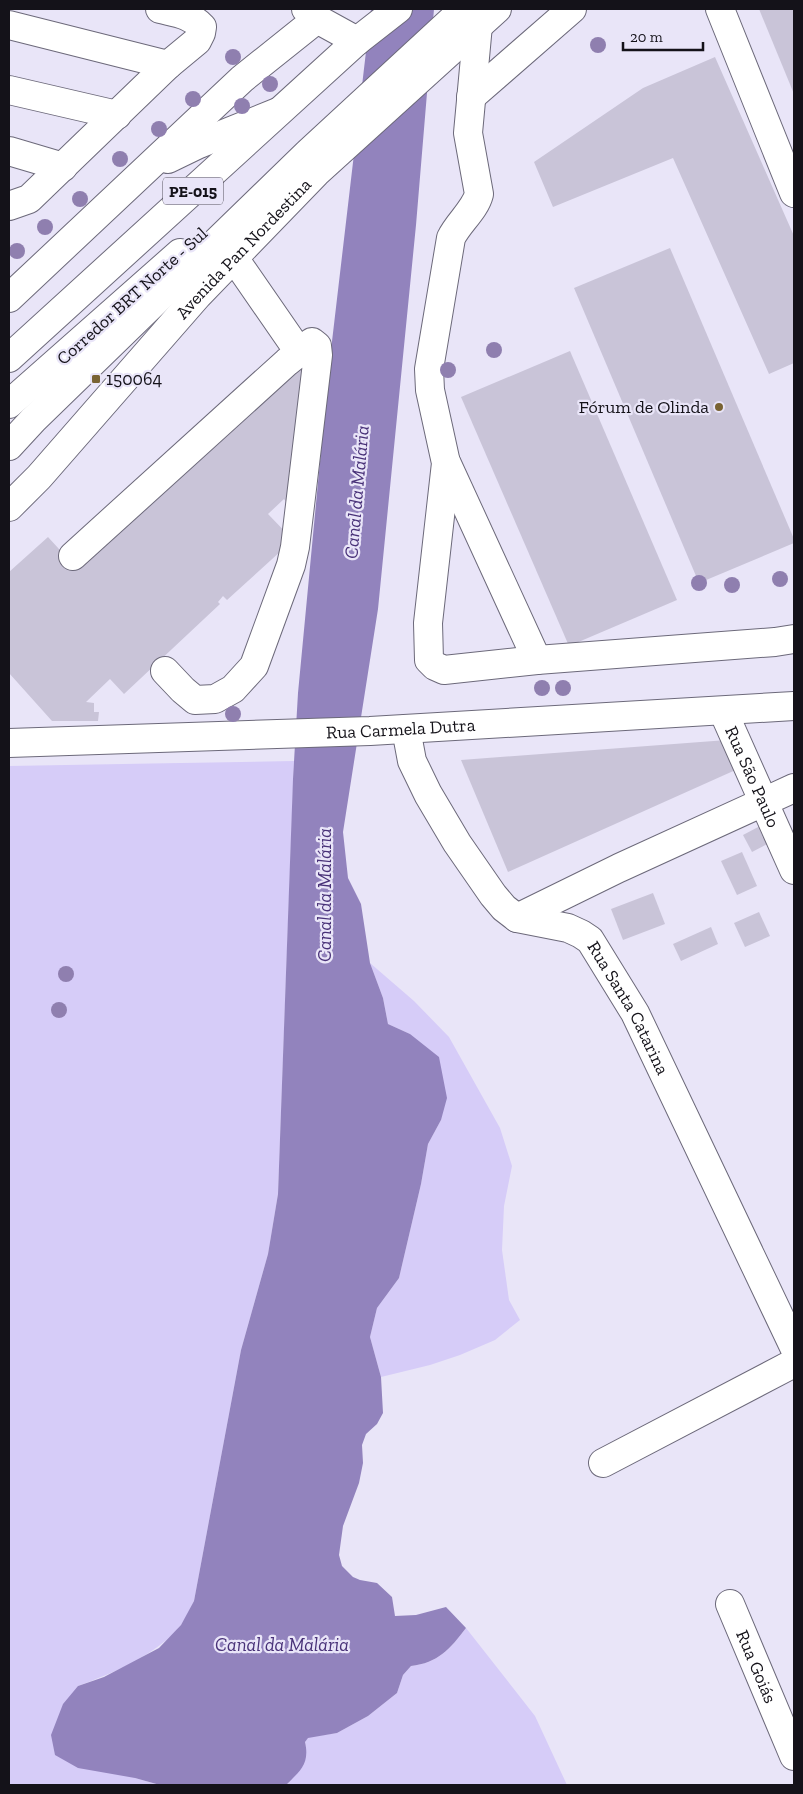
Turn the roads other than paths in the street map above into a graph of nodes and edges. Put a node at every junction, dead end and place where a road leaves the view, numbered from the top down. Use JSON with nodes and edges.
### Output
{"nodes":[{"id":1,"x":160,"y":9,"type":"edge"},
{"id":2,"x":398,"y":9,"type":"edge"},
{"id":3,"x":572,"y":9,"type":"edge"},
{"id":4,"x":720,"y":9,"type":"edge"},
{"id":5,"x":314,"y":12,"type":"edge"},
{"id":6,"x":464,"y":14,"type":"edge"},
{"id":7,"x":9,"y":25,"type":"edge"},
{"id":8,"x":367,"y":34,"type":"junction"},
{"id":9,"x":168,"y":65,"type":"junction"},
{"id":10,"x":9,"y":90,"type":"edge"},
{"id":11,"x":471,"y":97,"type":"junction"},
{"id":12,"x":282,"y":111,"type":"junction"},
{"id":13,"x":117,"y":115,"type":"junction"},
{"id":14,"x":9,"y":151,"type":"edge"},
{"id":15,"x":308,"y":158,"type":"junction"},
{"id":16,"x":63,"y":167,"type":"junction"},
{"id":17,"x":144,"y":171,"type":"junction"},
{"id":18,"x":794,"y":193,"type":"edge"},
{"id":19,"x":9,"y":206,"type":"edge"},
{"id":20,"x":234,"y":258,"type":"junction"},
{"id":21,"x":12,"y":291,"type":"edge"},
{"id":22,"x":198,"y":295,"type":"junction"},
{"id":23,"x":299,"y":352,"type":"junction"},
{"id":24,"x":9,"y":358,"type":"edge"},
{"id":25,"x":94,"y":361,"type":"junction"},
{"id":26,"x":9,"y":404,"type":"edge"},
{"id":27,"x":9,"y":446,"type":"edge"},
{"id":28,"x":446,"y":463,"type":"junction"},
{"id":29,"x":9,"y":507,"type":"edge"},
{"id":30,"x":73,"y":556,"type":"dead end"},
{"id":31,"x":794,"y":639,"type":"edge"},
{"id":32,"x":537,"y":660,"type":"junction"},
{"id":33,"x":165,"y":671,"type":"dead end"},
{"id":34,"x":794,"y":706,"type":"edge"},
{"id":35,"x":723,"y":711,"type":"junction"},
{"id":36,"x":406,"y":729,"type":"junction"},
{"id":37,"x":9,"y":743,"type":"edge"},
{"id":38,"x":794,"y":788,"type":"edge"},
{"id":39,"x":764,"y":801,"type":"junction"},
{"id":40,"x":794,"y":870,"type":"edge"},
{"id":41,"x":517,"y":918,"type":"junction"},
{"id":42,"x":785,"y":1308,"type":"edge"},
{"id":43,"x":794,"y":1347,"type":"edge"},
{"id":44,"x":794,"y":1363,"type":"edge"},
{"id":45,"x":603,"y":1463,"type":"dead end"},
{"id":46,"x":730,"y":1604,"type":"dead end"},
{"id":47,"x":794,"y":1756,"type":"edge"}],
"edges":[{"from":1,"to":9,"type":"main road"},
{"from":2,"to":8,"type":"main road","number":"PE-015"},
{"from":3,"to":11,"type":"main road"},
{"from":4,"to":18,"type":"main road"},
{"from":5,"to":8,"type":"main road"},
{"from":5,"to":17,"type":"main road"},
{"from":6,"to":11,"type":"main road"},
{"from":6,"to":15,"type":"main road"},
{"from":6,"to":15,"type":"main road","name":"Avenida Pan Nordestina"},
{"from":7,"to":9,"type":"main road"},
{"from":8,"to":12,"type":"main road","number":"PE-015"},
{"from":9,"to":13,"type":"main road"},
{"from":10,"to":13,"type":"main road"},
{"from":11,"to":28,"type":"main road"},
{"from":12,"to":17,"type":"main road"},
{"from":12,"to":24,"type":"main road","number":"PE-015"},
{"from":13,"to":16,"type":"main road"},
{"from":14,"to":16,"type":"main road"},
{"from":15,"to":20,"type":"main road","name":"Avenida Pan Nordestina"},
{"from":15,"to":25,"type":"main road"},
{"from":15,"to":26,"type":"main road","name":"Corredor BRT Norte - Sul"},
{"from":16,"to":19,"type":"main road"},
{"from":17,"to":21,"type":"main road"},
{"from":20,"to":22,"type":"main road","name":"Avenida Pan Nordestina"},
{"from":20,"to":23,"type":"main road"},
{"from":22,"to":25,"type":"main road"},
{"from":22,"to":29,"type":"main road","name":"Avenida Pan Nordestina"},
{"from":23,"to":30,"type":"main road"},
{"from":23,"to":33,"type":"main road"},
{"from":25,"to":27,"type":"main road"},
{"from":28,"to":32,"type":"main road"},
{"from":28,"to":32,"type":"main road"},
{"from":31,"to":32,"type":"main road"},
{"from":34,"to":35,"type":"main road","name":"Rua Carmela Dutra"},
{"from":35,"to":36,"type":"main road","name":"Rua Carmela Dutra"},
{"from":35,"to":39,"type":"main road","name":"Rua São Paulo"},
{"from":36,"to":37,"type":"main road","name":"Rua Carmela Dutra"},
{"from":36,"to":41,"type":"main road"},
{"from":38,"to":39,"type":"main road"},
{"from":39,"to":40,"type":"main road","name":"Rua São Paulo"},
{"from":39,"to":41,"type":"main road"},
{"from":41,"to":42,"type":"main road","name":"Rua Santa Catarina"},
{"from":42,"to":43,"type":"main road","name":"Rua Santa Catarina"},
{"from":44,"to":45,"type":"main road"},
{"from":46,"to":47,"type":"main road","name":"Rua Goiás"}]}
